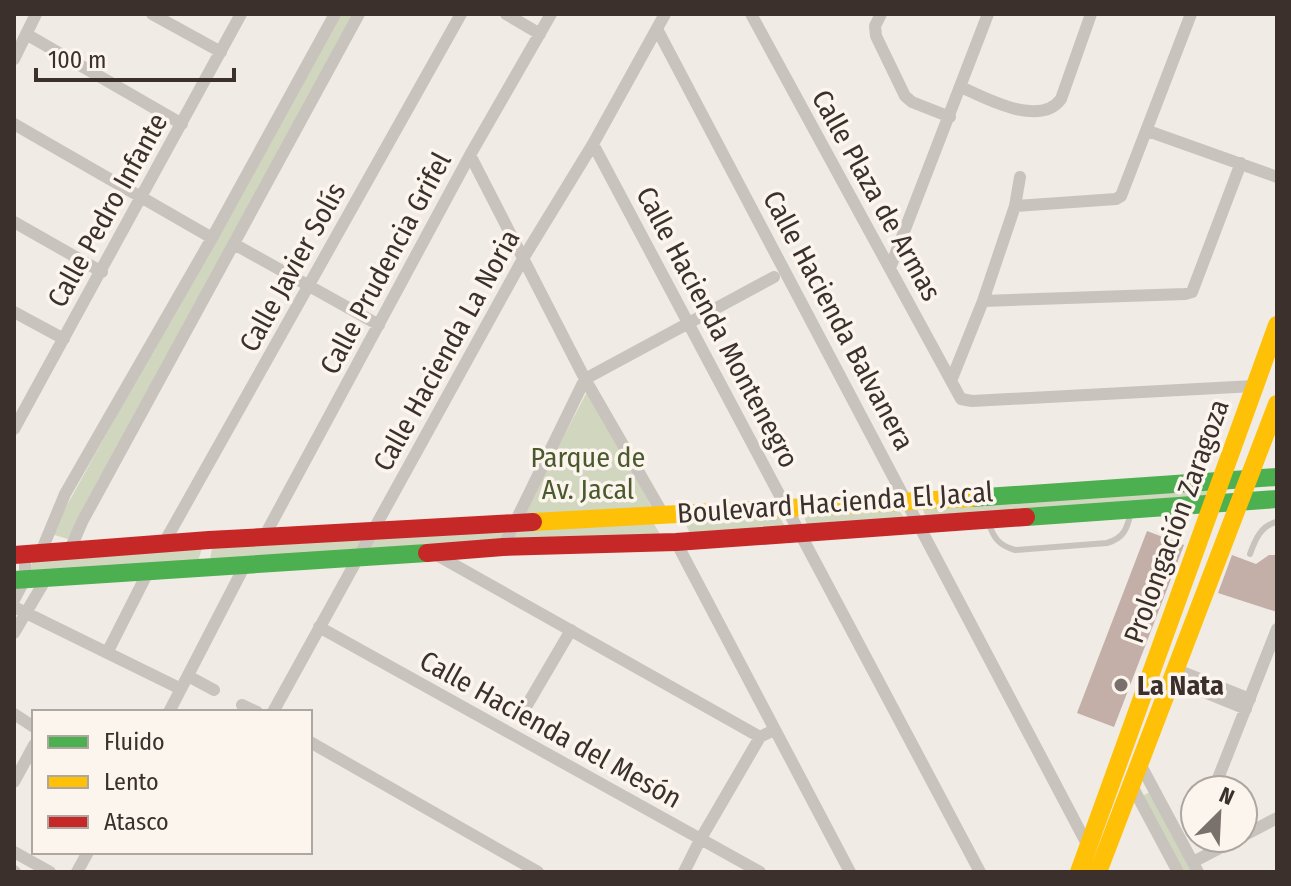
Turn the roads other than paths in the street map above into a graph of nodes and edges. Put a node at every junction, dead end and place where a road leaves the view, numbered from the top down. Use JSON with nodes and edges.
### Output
{"nodes":[{"id":1,"x":36,"y":14,"type":"edge"},
{"id":2,"x":152,"y":14,"type":"edge"},
{"id":3,"x":241,"y":14,"type":"edge"},
{"id":4,"x":335,"y":14,"type":"edge"},
{"id":5,"x":461,"y":14,"type":"edge"},
{"id":6,"x":506,"y":14,"type":"edge"},
{"id":7,"x":551,"y":14,"type":"edge"},
{"id":8,"x":665,"y":14,"type":"edge"},
{"id":9,"x":881,"y":14,"type":"edge"},
{"id":10,"x":988,"y":14,"type":"edge"},
{"id":11,"x":1091,"y":14,"type":"edge"},
{"id":12,"x":1191,"y":14,"type":"edge"},
{"id":13,"x":758,"y":18,"type":"edge"},
{"id":14,"x":356,"y":19,"type":"edge"},
{"id":15,"x":657,"y":29,"type":"junction"},
{"id":16,"x":26,"y":34,"type":"junction"},
{"id":17,"x":540,"y":34,"type":"junction"},
{"id":18,"x":221,"y":52,"type":"junction"},
{"id":19,"x":14,"y":59,"type":"edge"},
{"id":20,"x":961,"y":87,"type":"junction"},
{"id":21,"x":950,"y":117,"type":"junction"},
{"id":22,"x":14,"y":124,"type":"edge"},
{"id":23,"x":182,"y":124,"type":"junction"},
{"id":24,"x":1148,"y":131,"type":"junction"},
{"id":25,"x":593,"y":144,"type":"junction"},
{"id":26,"x":470,"y":155,"type":"junction"},
{"id":27,"x":1241,"y":163,"type":"junction"},
{"id":28,"x":247,"y":175,"type":"junction"},
{"id":29,"x":1020,"y":177,"type":"dead end"},
{"id":30,"x":1277,"y":177,"type":"edge"},
{"id":31,"x":265,"y":186,"type":"junction"},
{"id":32,"x":141,"y":197,"type":"junction"},
{"id":33,"x":1015,"y":206,"type":"junction"},
{"id":34,"x":14,"y":222,"type":"edge"},
{"id":35,"x":212,"y":238,"type":"junction"},
{"id":36,"x":234,"y":244,"type":"junction"},
{"id":37,"x":524,"y":257,"type":"junction"},
{"id":38,"x":890,"y":268,"type":"junction"},
{"id":39,"x":102,"y":272,"type":"junction"},
{"id":40,"x":774,"y":277,"type":"dead end"},
{"id":41,"x":309,"y":286,"type":"junction"},
{"id":42,"x":983,"y":301,"type":"junction"},
{"id":43,"x":14,"y":312,"type":"edge"},
{"id":44,"x":688,"y":322,"type":"junction"},
{"id":45,"x":379,"y":325,"type":"junction"},
{"id":46,"x":1277,"y":325,"type":"edge"},
{"id":47,"x":64,"y":339,"type":"junction"},
{"id":48,"x":585,"y":379,"type":"junction"},
{"id":49,"x":951,"y":381,"type":"junction"},
{"id":50,"x":1254,"y":386,"type":"junction"},
{"id":51,"x":1277,"y":404,"type":"edge"},
{"id":52,"x":19,"y":410,"type":"edge"},
{"id":53,"x":14,"y":429,"type":"edge"},
{"id":54,"x":98,"y":440,"type":"junction"},
{"id":55,"x":121,"y":450,"type":"junction"},
{"id":56,"x":1277,"y":477,"type":"edge"},
{"id":57,"x":1248,"y":479,"type":"junction"},
{"id":58,"x":1219,"y":482,"type":"junction"},
{"id":59,"x":1277,"y":499,"type":"edge"},
{"id":60,"x":907,"y":500,"type":"junction"},
{"id":61,"x":1238,"y":503,"type":"junction"},
{"id":62,"x":1210,"y":505,"type":"junction"},
{"id":63,"x":788,"y":507,"type":"junction"},
{"id":64,"x":1131,"y":510,"type":"junction"},
{"id":65,"x":664,"y":516,"type":"junction"},
{"id":66,"x":986,"y":519,"type":"junction"},
{"id":67,"x":1277,"y":522,"type":"edge"},
{"id":68,"x":515,"y":523,"type":"junction"},
{"id":69,"x":920,"y":523,"type":"junction"},
{"id":70,"x":374,"y":530,"type":"junction"},
{"id":71,"x":802,"y":533,"type":"junction"},
{"id":72,"x":264,"y":537,"type":"junction"},
{"id":73,"x":209,"y":540,"type":"junction"},
{"id":74,"x":676,"y":542,"type":"junction"},
{"id":75,"x":164,"y":543,"type":"junction"},
{"id":76,"x":503,"y":547,"type":"junction"},
{"id":77,"x":69,"y":552,"type":"junction"},
{"id":78,"x":432,"y":553,"type":"junction"},
{"id":79,"x":27,"y":554,"type":"edge"},
{"id":80,"x":1250,"y":554,"type":"dead end"},
{"id":81,"x":357,"y":559,"type":"junction"},
{"id":82,"x":245,"y":565,"type":"junction"},
{"id":83,"x":208,"y":567,"type":"junction"},
{"id":84,"x":149,"y":570,"type":"junction"},
{"id":85,"x":47,"y":577,"type":"junction"},
{"id":86,"x":19,"y":580,"type":"edge"},
{"id":87,"x":14,"y":600,"type":"edge"},
{"id":88,"x":14,"y":607,"type":"edge"},
{"id":89,"x":28,"y":614,"type":"junction"},
{"id":90,"x":319,"y":627,"type":"junction"},
{"id":91,"x":1277,"y":629,"type":"edge"},
{"id":92,"x":571,"y":630,"type":"junction"},
{"id":93,"x":14,"y":633,"type":"edge"},
{"id":94,"x":108,"y":651,"type":"junction"},
{"id":95,"x":1174,"y":674,"type":"junction"},
{"id":96,"x":188,"y":676,"type":"junction"},
{"id":97,"x":181,"y":689,"type":"junction"},
{"id":98,"x":214,"y":690,"type":"dead end"},
{"id":99,"x":1248,"y":704,"type":"junction"},
{"id":100,"x":242,"y":705,"type":"dead end"},
{"id":101,"x":170,"y":710,"type":"edge"},
{"id":102,"x":253,"y":710,"type":"edge"},
{"id":103,"x":274,"y":710,"type":"edge"},
{"id":104,"x":523,"y":712,"type":"dead end"},
{"id":105,"x":14,"y":714,"type":"edge"},
{"id":106,"x":32,"y":726,"type":"edge"},
{"id":107,"x":774,"y":730,"type":"junction"},
{"id":108,"x":760,"y":737,"type":"junction"},
{"id":109,"x":312,"y":743,"type":"edge"},
{"id":110,"x":32,"y":749,"type":"edge"},
{"id":111,"x":1139,"y":762,"type":"junction"},
{"id":112,"x":1220,"y":774,"type":"edge"},
{"id":113,"x":14,"y":782,"type":"edge"},
{"id":114,"x":1131,"y":784,"type":"junction"},
{"id":115,"x":1158,"y":796,"type":"junction"},
{"id":116,"x":1142,"y":804,"type":"junction"},
{"id":117,"x":1277,"y":818,"type":"edge"},
{"id":118,"x":1259,"y":828,"type":"edge"},
{"id":119,"x":700,"y":840,"type":"junction"},
{"id":120,"x":1088,"y":846,"type":"junction"},
{"id":121,"x":14,"y":852,"type":"edge"},
{"id":122,"x":87,"y":854,"type":"edge"},
{"id":123,"x":1215,"y":854,"type":"edge"},
{"id":124,"x":1195,"y":867,"type":"edge"},
{"id":125,"x":50,"y":872,"type":"edge"},
{"id":126,"x":77,"y":872,"type":"edge"},
{"id":127,"x":538,"y":872,"type":"edge"},
{"id":128,"x":684,"y":872,"type":"edge"},
{"id":129,"x":760,"y":872,"type":"edge"},
{"id":130,"x":850,"y":872,"type":"edge"},
{"id":131,"x":980,"y":872,"type":"edge"},
{"id":132,"x":1079,"y":872,"type":"edge"},
{"id":133,"x":1098,"y":872,"type":"edge"},
{"id":134,"x":1178,"y":872,"type":"edge"}],
"edges":[{"from":1,"to":16,"type":"street"},
{"from":2,"to":18,"type":"street"},
{"from":3,"to":18,"type":"street","name":"Calle Pedro Infante"},
{"from":4,"to":14,"type":"street"},
{"from":4,"to":28,"type":"street"},
{"from":5,"to":41,"type":"street","name":"Calle Javier Solís"},
{"from":6,"to":17,"type":"street"},
{"from":7,"to":17,"type":"street","name":"Calle Prudencia Grifel"},
{"from":8,"to":15,"type":"street","name":"Calle Hacienda La Noria"},
{"from":9,"to":21,"type":"street"},
{"from":10,"to":20,"type":"street"},
{"from":11,"to":20,"type":"street"},
{"from":12,"to":24,"type":"street"},
{"from":13,"to":38,"type":"street","name":"Calle Plaza de Armas"},
{"from":14,"to":31,"type":"street"},
{"from":15,"to":25,"type":"street","name":"Calle Hacienda La Noria"},
{"from":15,"to":60,"type":"street","name":"Calle Hacienda Balvanera"},
{"from":16,"to":19,"type":"street"},
{"from":16,"to":23,"type":"street"},
{"from":17,"to":26,"type":"street","name":"Calle Prudencia Grifel"},
{"from":18,"to":23,"type":"street","name":"Calle Pedro Infante"},
{"from":20,"to":21,"type":"street"},
{"from":21,"to":38,"type":"street"},
{"from":22,"to":32,"type":"street"},
{"from":23,"to":32,"type":"street","name":"Calle Pedro Infante"},
{"from":24,"to":27,"type":"street"},
{"from":24,"to":33,"type":"street"},
{"from":25,"to":37,"type":"street","name":"Calle Hacienda La Noria"},
{"from":25,"to":44,"type":"street","name":"Calle Hacienda Montenegro"},
{"from":26,"to":37,"type":"street"},
{"from":26,"to":45,"type":"street","name":"Calle Prudencia Grifel"},
{"from":27,"to":30,"type":"street"},
{"from":27,"to":42,"type":"street"},
{"from":28,"to":31,"type":"street"},
{"from":28,"to":35,"type":"street"},
{"from":29,"to":33,"type":"street"},
{"from":31,"to":36,"type":"street"},
{"from":32,"to":35,"type":"street"},
{"from":32,"to":39,"type":"street","name":"Calle Pedro Infante"},
{"from":33,"to":42,"type":"street"},
{"from":34,"to":39,"type":"street"},
{"from":35,"to":54,"type":"street"},
{"from":36,"to":41,"type":"street"},
{"from":36,"to":55,"type":"street"},
{"from":37,"to":48,"type":"street"},
{"from":37,"to":70,"type":"street","name":"Calle Hacienda La Noria"},
{"from":38,"to":49,"type":"street","name":"Calle Plaza de Armas"},
{"from":39,"to":47,"type":"street","name":"Calle Pedro Infante"},
{"from":40,"to":44,"type":"street"},
{"from":41,"to":45,"type":"street"},
{"from":41,"to":75,"type":"street","name":"Calle Javier Solís"},
{"from":42,"to":49,"type":"street"},
{"from":43,"to":47,"type":"street"},
{"from":44,"to":48,"type":"street"},
{"from":44,"to":63,"type":"street","name":"Calle Hacienda Montenegro"},
{"from":45,"to":72,"type":"street","name":"Calle Prudencia Grifel"},
{"from":46,"to":50,"type":"main road","name":"Prolongación Zaragoza"},
{"from":47,"to":52,"type":"street","name":"Calle Pedro Infante"},
{"from":48,"to":65,"type":"street"},
{"from":48,"to":68,"type":"street"},
{"from":49,"to":50,"type":"street","name":"Calle Plaza de Armas"},
{"from":50,"to":58,"type":"main road","name":"Prolongación Zaragoza"},
{"from":51,"to":57,"type":"main road","name":"Prolongación Zaragoza"},
{"from":52,"to":53,"type":"street","name":"Calle Pedro Infante"},
{"from":54,"to":55,"type":"street"},
{"from":54,"to":79,"type":"street"},
{"from":55,"to":77,"type":"street"},
{"from":56,"to":57,"type":"main road","name":"Boulevard Hacienda El Jacal"},
{"from":57,"to":58,"type":"main road","name":"Boulevard Hacienda El Jacal"},
{"from":57,"to":61,"type":"main road","name":"Prolongación Zaragoza"},
{"from":58,"to":60,"type":"main road","name":"Boulevard Hacienda El Jacal"},
{"from":58,"to":62,"type":"main road","name":"Prolongación Zaragoza"},
{"from":59,"to":61,"type":"main road","name":"Boulevard Hacienda El Jacal"},
{"from":60,"to":63,"type":"main road","name":"Boulevard Hacienda El Jacal"},
{"from":60,"to":69,"type":"street","name":"Calle Hacienda Balvanera"},
{"from":61,"to":62,"type":"main road","name":"Boulevard Hacienda El Jacal"},
{"from":61,"to":95,"type":"main road","name":"Prolongación Zaragoza"},
{"from":62,"to":64,"type":"main road","name":"Boulevard Hacienda El Jacal"},
{"from":62,"to":120,"type":"main road","name":"Prolongación Zaragoza"},
{"from":63,"to":65,"type":"main road","name":"Boulevard Hacienda El Jacal"},
{"from":63,"to":71,"type":"street","name":"Calle Hacienda Montenegro"},
{"from":64,"to":66,"type":"main road","name":"Boulevard Hacienda El Jacal"},
{"from":64,"to":66,"type":"lane"},
{"from":65,"to":68,"type":"main road","name":"Boulevard Hacienda El Jacal"},
{"from":66,"to":69,"type":"main road","name":"Boulevard Hacienda El Jacal"},
{"from":67,"to":80,"type":"lane"},
{"from":68,"to":70,"type":"main road","name":"Boulevard Hacienda El Jacal"},
{"from":68,"to":76,"type":"street"},
{"from":69,"to":71,"type":"main road","name":"Boulevard Hacienda El Jacal"},
{"from":69,"to":120,"type":"street","name":"Calle Hacienda Balvanera"},
{"from":70,"to":72,"type":"main road","name":"Boulevard Hacienda El Jacal"},
{"from":70,"to":81,"type":"street","name":"Calle Hacienda La Noria"},
{"from":71,"to":74,"type":"main road","name":"Boulevard Hacienda El Jacal"},
{"from":71,"to":131,"type":"street","name":"Calle Hacienda Montenegro"},
{"from":72,"to":73,"type":"main road","name":"Boulevard Hacienda El Jacal"},
{"from":73,"to":75,"type":"main road","name":"Boulevard Hacienda El Jacal"},
{"from":73,"to":83,"type":"main road"},
{"from":74,"to":76,"type":"main road","name":"Boulevard Hacienda El Jacal"},
{"from":74,"to":107,"type":"street"},
{"from":75,"to":77,"type":"main road","name":"Boulevard Hacienda El Jacal"},
{"from":76,"to":78,"type":"main road","name":"Boulevard Hacienda El Jacal"},
{"from":77,"to":79,"type":"main road","name":"Boulevard Hacienda El Jacal"},
{"from":78,"to":81,"type":"main road","name":"Boulevard Hacienda El Jacal"},
{"from":78,"to":92,"type":"street"},
{"from":79,"to":86,"type":"street"},
{"from":81,"to":82,"type":"main road","name":"Boulevard Hacienda El Jacal"},
{"from":81,"to":90,"type":"street","name":"Calle Hacienda La Noria"},
{"from":82,"to":83,"type":"main road","name":"Boulevard Hacienda El Jacal"},
{"from":82,"to":96,"type":"street"},
{"from":83,"to":84,"type":"main road","name":"Boulevard Hacienda El Jacal"},
{"from":84,"to":85,"type":"main road","name":"Boulevard Hacienda El Jacal"},
{"from":84,"to":94,"type":"street"},
{"from":85,"to":86,"type":"main road","name":"Boulevard Hacienda El Jacal"},
{"from":85,"to":89,"type":"street"},
{"from":86,"to":87,"type":"street"},
{"from":88,"to":89,"type":"street"},
{"from":89,"to":93,"type":"street"},
{"from":89,"to":94,"type":"street"},
{"from":90,"to":103,"type":"street","name":"Calle Hacienda La Noria"},
{"from":90,"to":119,"type":"street","name":"Calle Hacienda del Mesón"},
{"from":91,"to":99,"type":"street"},
{"from":92,"to":104,"type":"street"},
{"from":92,"to":108,"type":"street"},
{"from":94,"to":97,"type":"street"},
{"from":95,"to":99,"type":"street"},
{"from":95,"to":111,"type":"main road","name":"Prolongación Zaragoza"},
{"from":96,"to":97,"type":"street"},
{"from":96,"to":98,"type":"street"},
{"from":97,"to":101,"type":"street"},
{"from":99,"to":112,"type":"street"},
{"from":100,"to":102,"type":"street"},
{"from":105,"to":106,"type":"street"},
{"from":107,"to":108,"type":"street"},
{"from":107,"to":130,"type":"street"},
{"from":108,"to":119,"type":"street"},
{"from":109,"to":127,"type":"street"},
{"from":110,"to":113,"type":"street"},
{"from":111,"to":114,"type":"main road","name":"Prolongación Zaragoza"},
{"from":111,"to":115,"type":"street"},
{"from":114,"to":116,"type":"street"},
{"from":114,"to":133,"type":"main road","name":"Prolongación Zaragoza"},
{"from":115,"to":116,"type":"street"},
{"from":115,"to":124,"type":"street"},
{"from":116,"to":134,"type":"street"},
{"from":117,"to":118,"type":"street"},
{"from":119,"to":128,"type":"street"},
{"from":119,"to":129,"type":"street","name":"Calle Hacienda del Mesón"},
{"from":120,"to":132,"type":"main road","name":"Prolongación Zaragoza"},
{"from":121,"to":125,"type":"street"},
{"from":122,"to":126,"type":"street"},
{"from":123,"to":124,"type":"street"}]}
